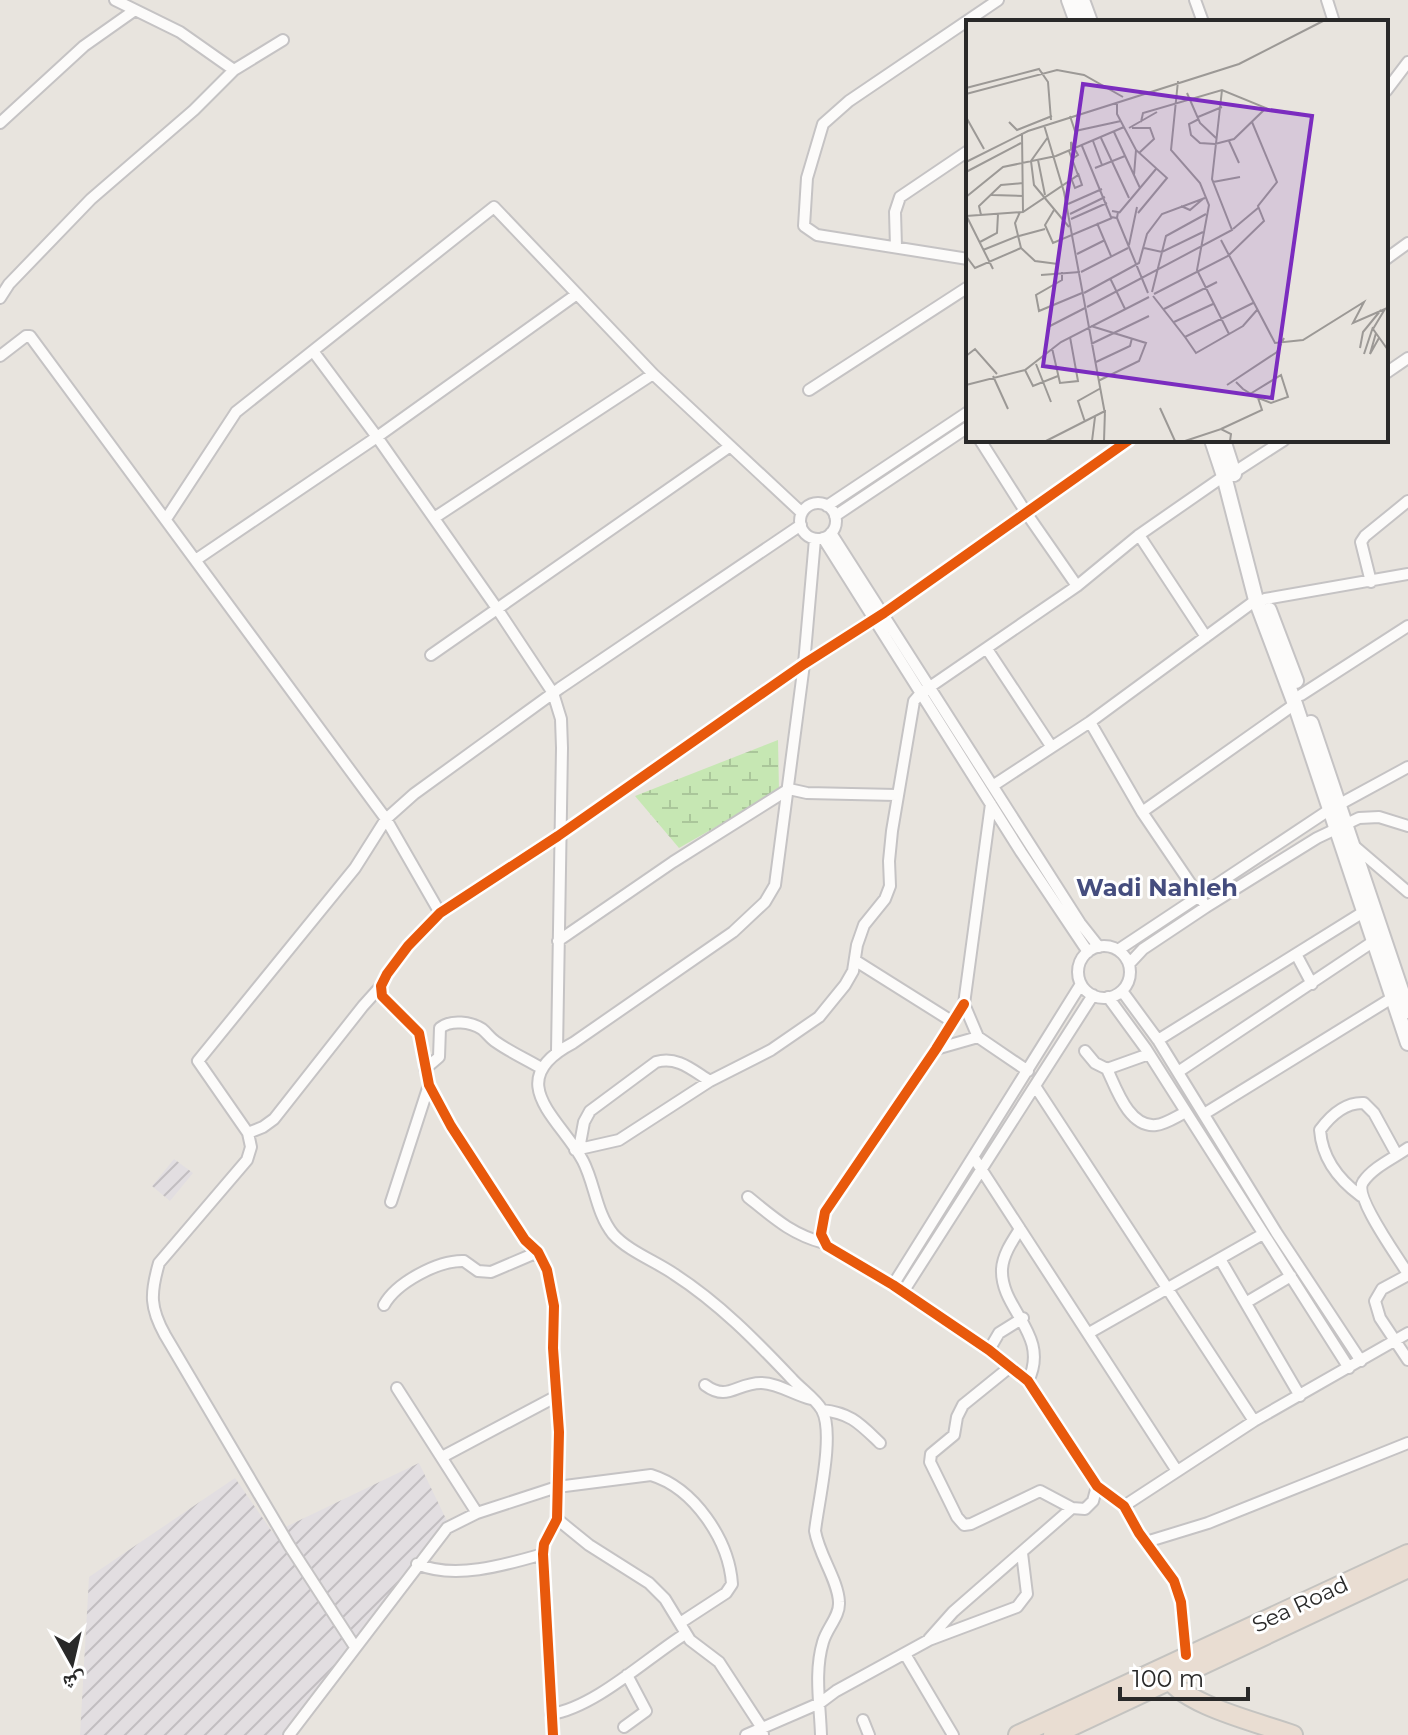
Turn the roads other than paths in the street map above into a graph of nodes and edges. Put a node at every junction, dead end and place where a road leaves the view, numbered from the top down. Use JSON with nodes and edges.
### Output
{"nodes":[{"id":1,"x":115,"y":0,"type":"edge"},
{"id":2,"x":998,"y":0,"type":"edge"},
{"id":3,"x":1069,"y":0,"type":"edge"},
{"id":4,"x":1082,"y":0,"type":"edge"},
{"id":5,"x":1195,"y":0,"type":"edge"},
{"id":6,"x":1327,"y":0,"type":"edge"},
{"id":7,"x":135,"y":10,"type":"junction"},
{"id":8,"x":969,"y":20,"type":"edge"},
{"id":9,"x":1076,"y":20,"type":"edge"},
{"id":10,"x":1089,"y":20,"type":"edge"},
{"id":11,"x":1202,"y":20,"type":"edge"},
{"id":12,"x":1333,"y":20,"type":"edge"},
{"id":13,"x":966,"y":22,"type":"edge"},
{"id":14,"x":283,"y":40,"type":"dead end"},
{"id":15,"x":1408,"y":62,"type":"edge"},
{"id":16,"x":234,"y":70,"type":"junction"},
{"id":17,"x":1388,"y":88,"type":"edge"},
{"id":18,"x":0,"y":123,"type":"edge"},
{"id":19,"x":966,"y":152,"type":"edge"},
{"id":20,"x":1408,"y":243,"type":"edge"},
{"id":21,"x":896,"y":247,"type":"junction"},
{"id":22,"x":1388,"y":258,"type":"edge"},
{"id":23,"x":966,"y":259,"type":"edge"},
{"id":24,"x":966,"y":288,"type":"edge"},
{"id":25,"x":577,"y":294,"type":"junction"},
{"id":26,"x":0,"y":298,"type":"edge"},
{"id":27,"x":313,"y":351,"type":"junction"},
{"id":28,"x":0,"y":356,"type":"edge"},
{"id":29,"x":1408,"y":358,"type":"edge"},
{"id":30,"x":1388,"y":372,"type":"edge"},
{"id":31,"x":653,"y":374,"type":"junction"},
{"id":32,"x":809,"y":390,"type":"dead end"},
{"id":33,"x":966,"y":420,"type":"edge"},
{"id":34,"x":377,"y":437,"type":"junction"},
{"id":35,"x":981,"y":442,"type":"edge"},
{"id":36,"x":1126,"y":442,"type":"edge"},
{"id":37,"x":1213,"y":442,"type":"edge"},
{"id":38,"x":1223,"y":442,"type":"edge"},
{"id":39,"x":1281,"y":442,"type":"edge"},
{"id":40,"x":729,"y":447,"type":"junction"},
{"id":41,"x":896,"y":468,"type":"junction"},
{"id":42,"x":1229,"y":474,"type":"junction"},
{"id":43,"x":1408,"y":501,"type":"edge"},
{"id":44,"x":827,"y":506,"type":"junction"},
{"id":45,"x":802,"y":513,"type":"junction"},
{"id":46,"x":1027,"y":514,"type":"junction"},
{"id":47,"x":835,"y":516,"type":"junction"},
{"id":48,"x":434,"y":518,"type":"junction"},
{"id":49,"x":166,"y":519,"type":"junction"},
{"id":50,"x":801,"y":525,"type":"junction"},
{"id":51,"x":1139,"y":535,"type":"junction"},
{"id":52,"x":823,"y":537,"type":"junction"},
{"id":53,"x":197,"y":559,"type":"junction"},
{"id":54,"x":1407,"y":578,"type":"edge"},
{"id":55,"x":1371,"y":582,"type":"junction"},
{"id":56,"x":1077,"y":586,"type":"junction"},
{"id":57,"x":1260,"y":599,"type":"junction"},
{"id":58,"x":496,"y":607,"type":"junction"},
{"id":59,"x":884,"y":613,"type":"junction"},
{"id":60,"x":873,"y":620,"type":"junction"},
{"id":61,"x":1407,"y":630,"type":"edge"},
{"id":62,"x":1206,"y":637,"type":"junction"},
{"id":63,"x":987,"y":649,"type":"junction"},
{"id":64,"x":431,"y":655,"type":"dead end"},
{"id":65,"x":804,"y":664,"type":"junction"},
{"id":66,"x":926,"y":690,"type":"junction"},
{"id":67,"x":553,"y":693,"type":"junction"},
{"id":68,"x":1298,"y":700,"type":"junction"},
{"id":69,"x":1090,"y":722,"type":"junction"},
{"id":70,"x":1051,"y":746,"type":"junction"},
{"id":71,"x":1408,"y":767,"type":"edge"},
{"id":72,"x":994,"y":785,"type":"junction"},
{"id":73,"x":789,"y":789,"type":"junction"},
{"id":74,"x":896,"y":795,"type":"junction"},
{"id":75,"x":991,"y":804,"type":"junction"},
{"id":76,"x":1335,"y":807,"type":"junction"},
{"id":77,"x":1142,"y":812,"type":"junction"},
{"id":78,"x":386,"y":819,"type":"junction"},
{"id":79,"x":1408,"y":826,"type":"edge"},
{"id":80,"x":1342,"y":827,"type":"junction"},
{"id":81,"x":558,"y":836,"type":"junction"},
{"id":82,"x":1353,"y":845,"type":"junction"},
{"id":83,"x":1408,"y":892,"type":"edge"},
{"id":84,"x":1203,"y":902,"type":"junction"},
{"id":85,"x":1365,"y":911,"type":"junction"},
{"id":86,"x":440,"y":913,"type":"junction"},
{"id":87,"x":558,"y":941,"type":"junction"},
{"id":88,"x":1374,"y":941,"type":"junction"},
{"id":89,"x":1099,"y":947,"type":"junction"},
{"id":90,"x":1118,"y":950,"type":"junction"},
{"id":91,"x":1088,"y":952,"type":"junction"},
{"id":92,"x":1296,"y":954,"type":"junction"},
{"id":93,"x":856,"y":961,"type":"junction"},
{"id":94,"x":1129,"y":964,"type":"junction"},
{"id":95,"x":1081,"y":984,"type":"junction"},
{"id":96,"x":1312,"y":984,"type":"junction"},
{"id":97,"x":381,"y":986,"type":"junction"},
{"id":98,"x":1400,"y":989,"type":"edge"},
{"id":99,"x":1122,"y":991,"type":"junction"},
{"id":100,"x":1093,"y":995,"type":"junction"},
{"id":101,"x":1108,"y":997,"type":"junction"},
{"id":102,"x":964,"y":1004,"type":"junction"},
{"id":103,"x":1408,"y":1011,"type":"edge"},
{"id":104,"x":1139,"y":1014,"type":"junction"},
{"id":105,"x":953,"y":1022,"type":"junction"},
{"id":106,"x":1126,"y":1022,"type":"junction"},
{"id":107,"x":978,"y":1037,"type":"junction"},
{"id":108,"x":1158,"y":1040,"type":"junction"},
{"id":109,"x":1408,"y":1043,"type":"edge"},
{"id":110,"x":936,"y":1049,"type":"junction"},
{"id":111,"x":557,"y":1051,"type":"junction"},
{"id":112,"x":1085,"y":1051,"type":"dead end"},
{"id":113,"x":1149,"y":1054,"type":"junction"},
{"id":114,"x":541,"y":1068,"type":"junction"},
{"id":115,"x":425,"y":1069,"type":"junction"},
{"id":116,"x":1107,"y":1069,"type":"junction"},
{"id":117,"x":1028,"y":1071,"type":"junction"},
{"id":118,"x":1178,"y":1072,"type":"junction"},
{"id":119,"x":710,"y":1081,"type":"junction"},
{"id":120,"x":429,"y":1085,"type":"junction"},
{"id":121,"x":1035,"y":1086,"type":"junction"},
{"id":122,"x":1186,"y":1112,"type":"junction"},
{"id":123,"x":1204,"y":1114,"type":"junction"},
{"id":124,"x":248,"y":1133,"type":"junction"},
{"id":125,"x":1408,"y":1148,"type":"edge"},
{"id":126,"x":577,"y":1150,"type":"junction"},
{"id":127,"x":1397,"y":1155,"type":"junction"},
{"id":128,"x":974,"y":1158,"type":"junction"},
{"id":129,"x":982,"y":1168,"type":"junction"},
{"id":130,"x":1361,"y":1196,"type":"junction"},
{"id":131,"x":748,"y":1197,"type":"dead end"},
{"id":132,"x":391,"y":1202,"type":"dead end"},
{"id":133,"x":1020,"y":1229,"type":"junction"},
{"id":134,"x":1263,"y":1234,"type":"junction"},
{"id":135,"x":824,"y":1243,"type":"junction"},
{"id":136,"x":538,"y":1252,"type":"junction"},
{"id":137,"x":1220,"y":1259,"type":"junction"},
{"id":138,"x":1408,"y":1274,"type":"edge"},
{"id":139,"x":1291,"y":1276,"type":"junction"},
{"id":140,"x":893,"y":1285,"type":"junction"},
{"id":141,"x":1168,"y":1288,"type":"junction"},
{"id":142,"x":903,"y":1292,"type":"junction"},
{"id":143,"x":1247,"y":1302,"type":"junction"},
{"id":144,"x":384,"y":1305,"type":"dead end"},
{"id":145,"x":1023,"y":1318,"type":"junction"},
{"id":146,"x":1089,"y":1333,"type":"junction"},
{"id":147,"x":1408,"y":1333,"type":"edge"},
{"id":148,"x":1396,"y":1341,"type":"junction"},
{"id":149,"x":989,"y":1350,"type":"junction"},
{"id":150,"x":1408,"y":1360,"type":"edge"},
{"id":151,"x":1361,"y":1361,"type":"junction"},
{"id":152,"x":1010,"y":1367,"type":"junction"},
{"id":153,"x":1349,"y":1368,"type":"junction"},
{"id":154,"x":1028,"y":1381,"type":"junction"},
{"id":155,"x":705,"y":1385,"type":"dead end"},
{"id":156,"x":397,"y":1388,"type":"dead end"},
{"id":157,"x":557,"y":1396,"type":"junction"},
{"id":158,"x":1300,"y":1396,"type":"junction"},
{"id":159,"x":813,"y":1400,"type":"junction"},
{"id":160,"x":822,"y":1410,"type":"junction"},
{"id":161,"x":1254,"y":1421,"type":"junction"},
{"id":162,"x":880,"y":1443,"type":"dead end"},
{"id":163,"x":1408,"y":1443,"type":"edge"},
{"id":164,"x":442,"y":1457,"type":"junction"},
{"id":165,"x":1177,"y":1471,"type":"junction"},
{"id":166,"x":1097,"y":1486,"type":"junction"},
{"id":167,"x":557,"y":1487,"type":"junction"},
{"id":168,"x":1124,"y":1506,"type":"junction"},
{"id":169,"x":1072,"y":1508,"type":"junction"},
{"id":170,"x":477,"y":1513,"type":"junction"},
{"id":171,"x":557,"y":1519,"type":"junction"},
{"id":172,"x":1146,"y":1542,"type":"junction"},
{"id":173,"x":1022,"y":1553,"type":"junction"},
{"id":174,"x":543,"y":1554,"type":"junction"},
{"id":175,"x":1408,"y":1554,"type":"edge"},
{"id":176,"x":417,"y":1564,"type":"junction"},
{"id":177,"x":1408,"y":1568,"type":"edge"},
{"id":178,"x":680,"y":1623,"type":"junction"},
{"id":179,"x":685,"y":1634,"type":"junction"},
{"id":180,"x":929,"y":1640,"type":"junction"},
{"id":181,"x":355,"y":1647,"type":"junction"},
{"id":182,"x":905,"y":1654,"type":"junction"},
{"id":183,"x":1186,"y":1655,"type":"junction"},
{"id":184,"x":627,"y":1675,"type":"junction"},
{"id":185,"x":1161,"y":1679,"type":"junction"},
{"id":186,"x":1110,"y":1700,"type":"junction"},
{"id":187,"x":820,"y":1703,"type":"junction"},
{"id":188,"x":551,"y":1714,"type":"junction"},
{"id":189,"x":863,"y":1720,"type":"dead end"},
{"id":190,"x":624,"y":1727,"type":"dead end"},
{"id":191,"x":762,"y":1731,"type":"edge"},
{"id":192,"x":289,"y":1735,"type":"edge"},
{"id":193,"x":553,"y":1735,"type":"edge"},
{"id":194,"x":746,"y":1735,"type":"edge"},
{"id":195,"x":821,"y":1735,"type":"edge"},
{"id":196,"x":869,"y":1735,"type":"edge"},
{"id":197,"x":953,"y":1735,"type":"edge"},
{"id":198,"x":1018,"y":1735,"type":"edge"},
{"id":199,"x":1053,"y":1735,"type":"edge"},
{"id":200,"x":1263,"y":1735,"type":"edge"},
{"id":201,"x":1293,"y":1735,"type":"edge"}],
"edges":[{"from":1,"to":7,"type":"street"},
{"from":2,"to":8,"type":"street"},
{"from":3,"to":9,"type":"main road"},
{"from":4,"to":10,"type":"main road"},
{"from":5,"to":11,"type":"street"},
{"from":6,"to":12,"type":"street"},
{"from":7,"to":16,"type":"street"},
{"from":7,"to":18,"type":"street"},
{"from":13,"to":21,"type":"street"},
{"from":14,"to":16,"type":"street"},
{"from":15,"to":17,"type":"street"},
{"from":16,"to":26,"type":"street"},
{"from":19,"to":21,"type":"street"},
{"from":20,"to":22,"type":"street"},
{"from":21,"to":23,"type":"street"},
{"from":24,"to":32,"type":"street"},
{"from":25,"to":27,"type":"street"},
{"from":25,"to":31,"type":"street"},
{"from":25,"to":34,"type":"street"},
{"from":27,"to":34,"type":"street"},
{"from":27,"to":49,"type":"street"},
{"from":28,"to":49,"type":"street"},
{"from":29,"to":30,"type":"street"},
{"from":31,"to":40,"type":"street"},
{"from":31,"to":48,"type":"street"},
{"from":33,"to":41,"type":"street"},
{"from":34,"to":48,"type":"street"},
{"from":34,"to":53,"type":"street"},
{"from":35,"to":46,"type":"street"},
{"from":36,"to":46,"type":"street"},
{"from":37,"to":42,"type":"main road"},
{"from":38,"to":42,"type":"main road"},
{"from":39,"to":42,"type":"street"},
{"from":40,"to":45,"type":"street"},
{"from":40,"to":58,"type":"street"},
{"from":41,"to":44,"type":"street"},
{"from":41,"to":47,"type":"street"},
{"from":42,"to":51,"type":"street"},
{"from":42,"to":57,"type":"main road"},
{"from":43,"to":55,"type":"street"},
{"from":44,"to":45,"type":"street"},
{"from":44,"to":47,"type":"street"},
{"from":45,"to":50,"type":"street"},
{"from":46,"to":56,"type":"street"},
{"from":46,"to":59,"type":"street"},
{"from":47,"to":52,"type":"street"},
{"from":48,"to":58,"type":"street"},
{"from":49,"to":53,"type":"street"},
{"from":50,"to":52,"type":"street"},
{"from":50,"to":67,"type":"street"},
{"from":51,"to":56,"type":"street"},
{"from":51,"to":62,"type":"street"},
{"from":52,"to":59,"type":"street"},
{"from":52,"to":60,"type":"street"},
{"from":52,"to":65,"type":"street"},
{"from":53,"to":78,"type":"street"},
{"from":54,"to":55,"type":"street"},
{"from":55,"to":57,"type":"street"},
{"from":56,"to":63,"type":"street"},
{"from":57,"to":62,"type":"street"},
{"from":57,"to":68,"type":"main road"},
{"from":58,"to":64,"type":"street"},
{"from":58,"to":67,"type":"street"},
{"from":59,"to":60,"type":"street"},
{"from":59,"to":66,"type":"street"},
{"from":60,"to":65,"type":"street"},
{"from":60,"to":66,"type":"street"},
{"from":61,"to":68,"type":"street"},
{"from":62,"to":69,"type":"street"},
{"from":63,"to":66,"type":"street"},
{"from":63,"to":70,"type":"street"},
{"from":65,"to":73,"type":"street"},
{"from":65,"to":81,"type":"street"},
{"from":66,"to":72,"type":"street"},
{"from":66,"to":74,"type":"street"},
{"from":66,"to":75,"type":"street"},
{"from":67,"to":78,"type":"street"},
{"from":67,"to":81,"type":"street"},
{"from":68,"to":76,"type":"main road"},
{"from":68,"to":77,"type":"street"},
{"from":69,"to":70,"type":"street"},
{"from":69,"to":77,"type":"street"},
{"from":70,"to":72,"type":"street"},
{"from":71,"to":76,"type":"street"},
{"from":72,"to":89,"type":"street"},
{"from":73,"to":74,"type":"street"},
{"from":73,"to":87,"type":"street"},
{"from":73,"to":111,"type":"street"},
{"from":74,"to":93,"type":"street"},
{"from":75,"to":91,"type":"street"},
{"from":75,"to":102,"type":"street"},
{"from":76,"to":80,"type":"main road"},
{"from":76,"to":84,"type":"street"},
{"from":77,"to":84,"type":"street"},
{"from":78,"to":86,"type":"street"},
{"from":78,"to":124,"type":"street"},
{"from":79,"to":80,"type":"street"},
{"from":80,"to":82,"type":"main road"},
{"from":80,"to":84,"type":"street"},
{"from":80,"to":85,"type":"main road"},
{"from":81,"to":86,"type":"street"},
{"from":81,"to":87,"type":"street"},
{"from":82,"to":83,"type":"street"},
{"from":82,"to":98,"type":"main road"},
{"from":84,"to":90,"type":"street"},
{"from":84,"to":94,"type":"street"},
{"from":85,"to":88,"type":"main road"},
{"from":85,"to":92,"type":"street"},
{"from":86,"to":97,"type":"street"},
{"from":87,"to":111,"type":"street"},
{"from":88,"to":96,"type":"street"},
{"from":88,"to":98,"type":"main road"},
{"from":89,"to":90,"type":"street"},
{"from":89,"to":91,"type":"street"},
{"from":90,"to":94,"type":"street"},
{"from":91,"to":95,"type":"street"},
{"from":92,"to":96,"type":"street"},
{"from":92,"to":108,"type":"street"},
{"from":93,"to":105,"type":"street"},
{"from":93,"to":119,"type":"street"},
{"from":94,"to":99,"type":"street"},
{"from":95,"to":100,"type":"street"},
{"from":95,"to":117,"type":"street"},
{"from":96,"to":118,"type":"street"},
{"from":97,"to":115,"type":"street"},
{"from":97,"to":124,"type":"street"},
{"from":98,"to":103,"type":"main road"},
{"from":98,"to":109,"type":"main road"},
{"from":98,"to":123,"type":"street"},
{"from":99,"to":101,"type":"street"},
{"from":99,"to":104,"type":"street"},
{"from":100,"to":101,"type":"street"},
{"from":100,"to":121,"type":"street"},
{"from":101,"to":106,"type":"street"},
{"from":102,"to":105,"type":"street"},
{"from":102,"to":107,"type":"street"},
{"from":104,"to":106,"type":"street"},
{"from":104,"to":108,"type":"street"},
{"from":105,"to":110,"type":"street"},
{"from":106,"to":113,"type":"street"},
{"from":107,"to":110,"type":"street"},
{"from":107,"to":117,"type":"street"},
{"from":108,"to":118,"type":"street"},
{"from":110,"to":135,"type":"street"},
{"from":111,"to":114,"type":"street"},
{"from":112,"to":116,"type":"street"},
{"from":113,"to":116,"type":"street"},
{"from":113,"to":122,"type":"street"},
{"from":114,"to":115,"type":"street"},
{"from":114,"to":126,"type":"street"},
{"from":115,"to":120,"type":"street"},
{"from":116,"to":122,"type":"street"},
{"from":117,"to":128,"type":"street"},
{"from":118,"to":123,"type":"street"},
{"from":119,"to":126,"type":"street"},
{"from":119,"to":126,"type":"street"},
{"from":120,"to":132,"type":"street"},
{"from":120,"to":136,"type":"street"},
{"from":121,"to":129,"type":"street"},
{"from":121,"to":141,"type":"street"},
{"from":122,"to":134,"type":"street"},
{"from":123,"to":151,"type":"street"},
{"from":124,"to":181,"type":"street"},
{"from":125,"to":127,"type":"street"},
{"from":126,"to":159,"type":"street"},
{"from":127,"to":130,"type":"street"},
{"from":127,"to":130,"type":"street"},
{"from":128,"to":129,"type":"street"},
{"from":128,"to":140,"type":"street"},
{"from":129,"to":133,"type":"street"},
{"from":129,"to":142,"type":"street"},
{"from":130,"to":138,"type":"street"},
{"from":131,"to":135,"type":"street"},
{"from":133,"to":145,"type":"street"},
{"from":133,"to":146,"type":"street"},
{"from":134,"to":137,"type":"street"},
{"from":134,"to":139,"type":"street"},
{"from":135,"to":140,"type":"street"},
{"from":136,"to":144,"type":"street"},
{"from":136,"to":157,"type":"street"},
{"from":137,"to":141,"type":"street"},
{"from":137,"to":143,"type":"street"},
{"from":138,"to":148,"type":"street"},
{"from":139,"to":143,"type":"street"},
{"from":139,"to":153,"type":"street"},
{"from":140,"to":142,"type":"street"},
{"from":141,"to":146,"type":"street"},
{"from":141,"to":161,"type":"street"},
{"from":142,"to":149,"type":"street"},
{"from":143,"to":158,"type":"street"},
{"from":145,"to":149,"type":"street"},
{"from":145,"to":154,"type":"street"},
{"from":146,"to":165,"type":"street"},
{"from":147,"to":148,"type":"street"},
{"from":148,"to":150,"type":"street"},
{"from":148,"to":151,"type":"street"},
{"from":149,"to":152,"type":"street"},
{"from":151,"to":153,"type":"street"},
{"from":152,"to":154,"type":"street"},
{"from":152,"to":169,"type":"street"},
{"from":153,"to":158,"type":"street"},
{"from":154,"to":166,"type":"street"},
{"from":155,"to":159,"type":"street"},
{"from":156,"to":164,"type":"street"},
{"from":157,"to":164,"type":"street"},
{"from":157,"to":167,"type":"street"},
{"from":158,"to":161,"type":"street"},
{"from":159,"to":160,"type":"street"},
{"from":160,"to":162,"type":"street"},
{"from":160,"to":187,"type":"street"},
{"from":161,"to":165,"type":"street"},
{"from":163,"to":172,"type":"street"},
{"from":164,"to":170,"type":"street"},
{"from":165,"to":168,"type":"street"},
{"from":166,"to":168,"type":"street"},
{"from":166,"to":169,"type":"street"},
{"from":167,"to":170,"type":"street"},
{"from":167,"to":171,"type":"street"},
{"from":167,"to":178,"type":"street"},
{"from":168,"to":172,"type":"street"},
{"from":169,"to":173,"type":"street"},
{"from":170,"to":176,"type":"street"},
{"from":171,"to":174,"type":"street"},
{"from":171,"to":178,"type":"street"},
{"from":172,"to":183,"type":"street"},
{"from":173,"to":180,"type":"street"},
{"from":173,"to":180,"type":"street"},
{"from":174,"to":176,"type":"street"},
{"from":174,"to":188,"type":"street"},
{"from":175,"to":183,"type":"highway","name":"Sea Road"},
{"from":176,"to":181,"type":"street"},
{"from":177,"to":185,"type":"highway","name":"Sea Road"},
{"from":178,"to":179,"type":"street"},
{"from":179,"to":184,"type":"street"},
{"from":179,"to":191,"type":"street"},
{"from":180,"to":182,"type":"street"},
{"from":181,"to":192,"type":"street"},
{"from":182,"to":187,"type":"street"},
{"from":182,"to":197,"type":"street"},
{"from":183,"to":185,"type":"highway","name":"Sea Road"},
{"from":184,"to":188,"type":"street"},
{"from":184,"to":190,"type":"street"},
{"from":185,"to":186,"type":"highway","name":"Sea Road"},
{"from":185,"to":200,"type":"highway"},
{"from":185,"to":201,"type":"highway"},
{"from":186,"to":198,"type":"highway","name":"Sea Road"},
{"from":186,"to":199,"type":"highway","name":"Sea Road"},
{"from":187,"to":191,"type":"street"},
{"from":187,"to":195,"type":"street"},
{"from":188,"to":193,"type":"street"},
{"from":189,"to":196,"type":"street"},
{"from":191,"to":194,"type":"street"}]}
